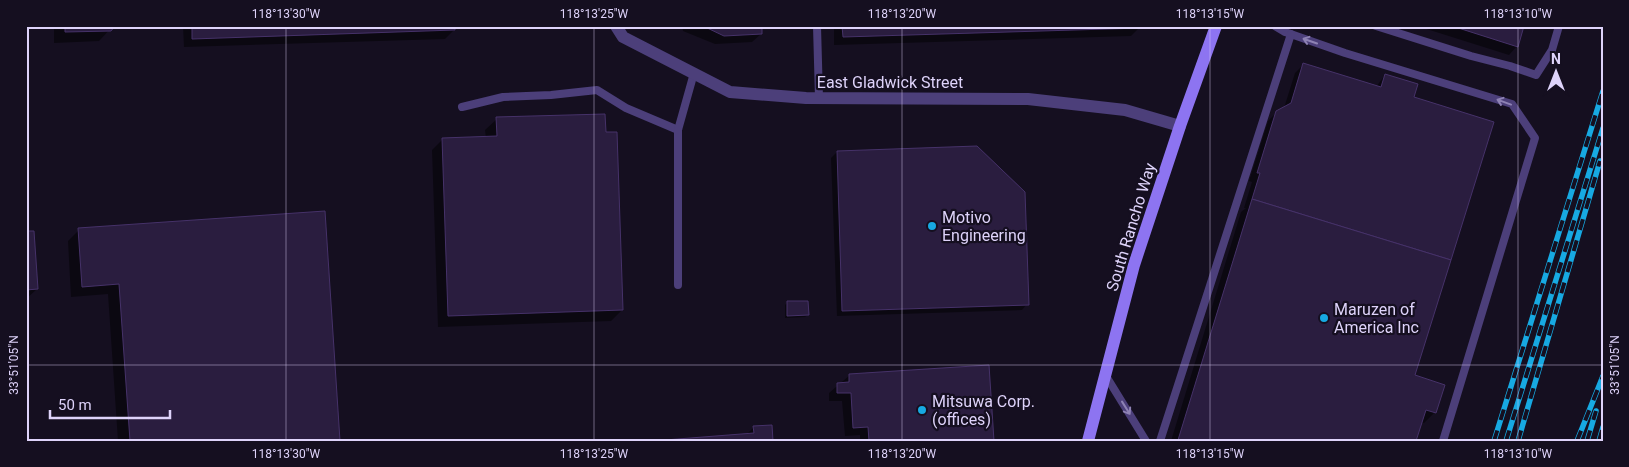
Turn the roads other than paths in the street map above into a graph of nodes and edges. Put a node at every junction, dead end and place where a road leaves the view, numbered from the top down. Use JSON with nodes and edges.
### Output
{"nodes":[{"id":1,"x":616,"y":26,"type":"edge"},
{"id":2,"x":817,"y":26,"type":"edge"},
{"id":3,"x":1216,"y":26,"type":"edge"},
{"id":4,"x":1275,"y":26,"type":"edge"},
{"id":5,"x":1376,"y":26,"type":"edge"},
{"id":6,"x":1559,"y":26,"type":"edge"},
{"id":7,"x":1291,"y":34,"type":"junction"},
{"id":8,"x":694,"y":73,"type":"junction"},
{"id":9,"x":819,"y":98,"type":"junction"},
{"id":10,"x":462,"y":107,"type":"dead end"},
{"id":11,"x":1180,"y":126,"type":"junction"},
{"id":12,"x":678,"y":130,"type":"junction"},
{"id":13,"x":678,"y":285,"type":"dead end"},
{"id":14,"x":1106,"y":376,"type":"junction"},
{"id":15,"x":1088,"y":441,"type":"edge"},
{"id":16,"x":1146,"y":441,"type":"edge"},
{"id":17,"x":1160,"y":441,"type":"edge"},
{"id":18,"x":1443,"y":441,"type":"edge"}],
"edges":[{"from":1,"to":8,"type":"street","name":"East Gladwick Street"},
{"from":2,"to":9,"type":"lane"},
{"from":3,"to":11,"type":"street","name":"South Rancho Way"},
{"from":4,"to":7,"type":"lane"},
{"from":5,"to":6,"type":"lane"},
{"from":7,"to":17,"type":"lane"},
{"from":18,"to":7,"type":"lane","one_way":true},
{"from":8,"to":9,"type":"street","name":"East Gladwick Street"},
{"from":8,"to":12,"type":"lane"},
{"from":9,"to":11,"type":"street","name":"East Gladwick Street"},
{"from":10,"to":12,"type":"lane"},
{"from":11,"to":14,"type":"street","name":"South Rancho Way"},
{"from":12,"to":13,"type":"lane"},
{"from":14,"to":15,"type":"street","name":"South Rancho Way"},
{"from":14,"to":16,"type":"lane","one_way":true}]}
